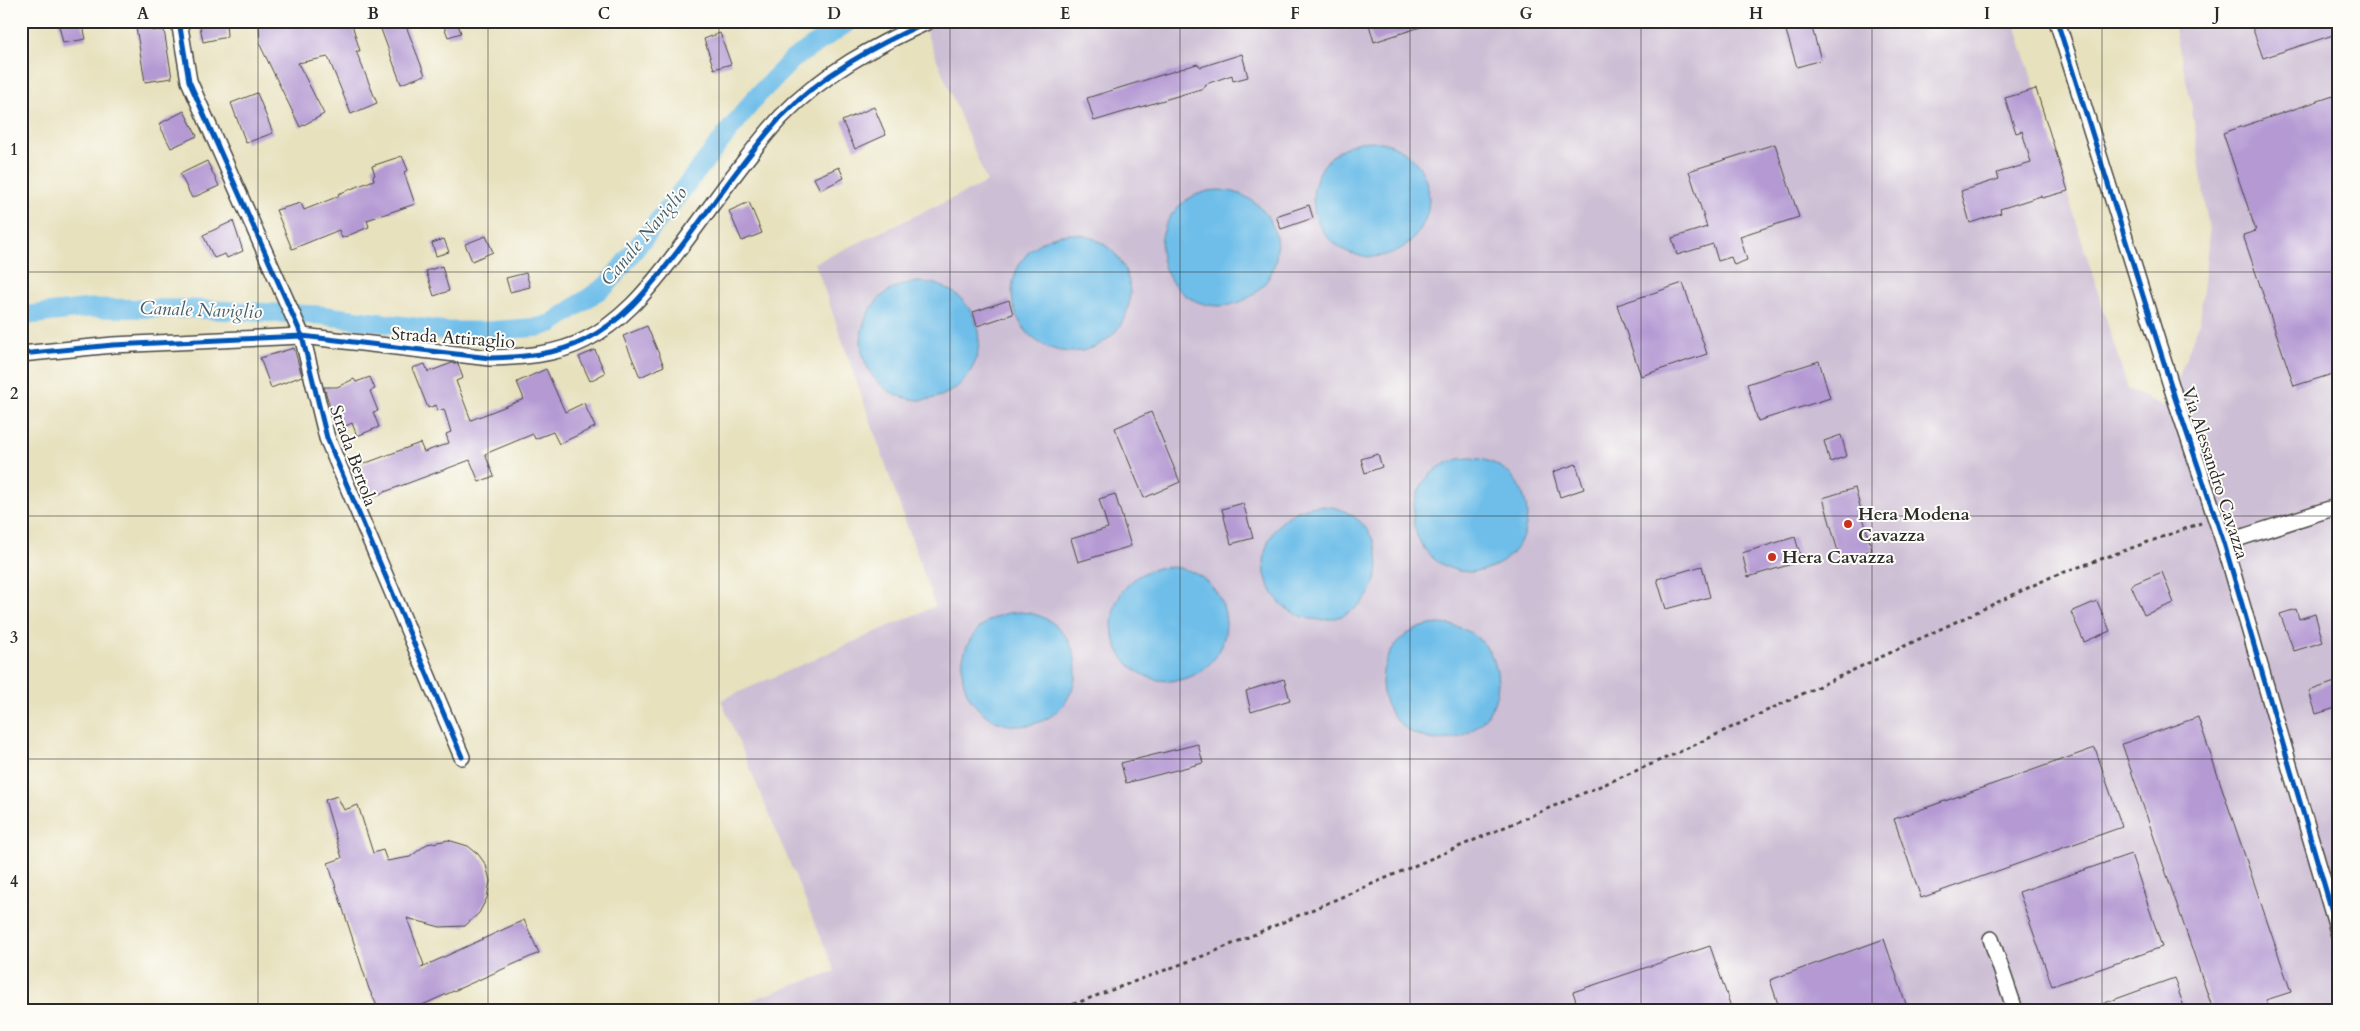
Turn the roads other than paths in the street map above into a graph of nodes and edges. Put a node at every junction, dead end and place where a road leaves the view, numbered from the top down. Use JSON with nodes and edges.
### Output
{"nodes":[{"id":1,"x":179,"y":21,"type":"edge"},
{"id":2,"x":929,"y":21,"type":"edge"},
{"id":3,"x":2057,"y":21,"type":"edge"},
{"id":4,"x":302,"y":336,"type":"junction"},
{"id":5,"x":21,"y":354,"type":"edge"},
{"id":6,"x":2339,"y":506,"type":"edge"},
{"id":7,"x":2224,"y":543,"type":"junction"},
{"id":8,"x":462,"y":757,"type":"dead end"},
{"id":9,"x":2339,"y":935,"type":"edge"},
{"id":10,"x":1991,"y":939,"type":"dead end"},
{"id":11,"x":2016,"y":1010,"type":"edge"}],
"edges":[{"from":1,"to":4,"type":"street","name":"Strada Bertola"},
{"from":2,"to":4,"type":"street","name":"Strada Attiraglio"},
{"from":3,"to":7,"type":"street","name":"Via Alessandro Cavazza"},
{"from":4,"to":5,"type":"street","name":"Strada Attiraglio"},
{"from":4,"to":8,"type":"street","name":"Strada Bertola"},
{"from":6,"to":7,"type":"street"},
{"from":7,"to":9,"type":"street","name":"Via Alessandro Cavazza"},
{"from":10,"to":11,"type":"street"}]}
